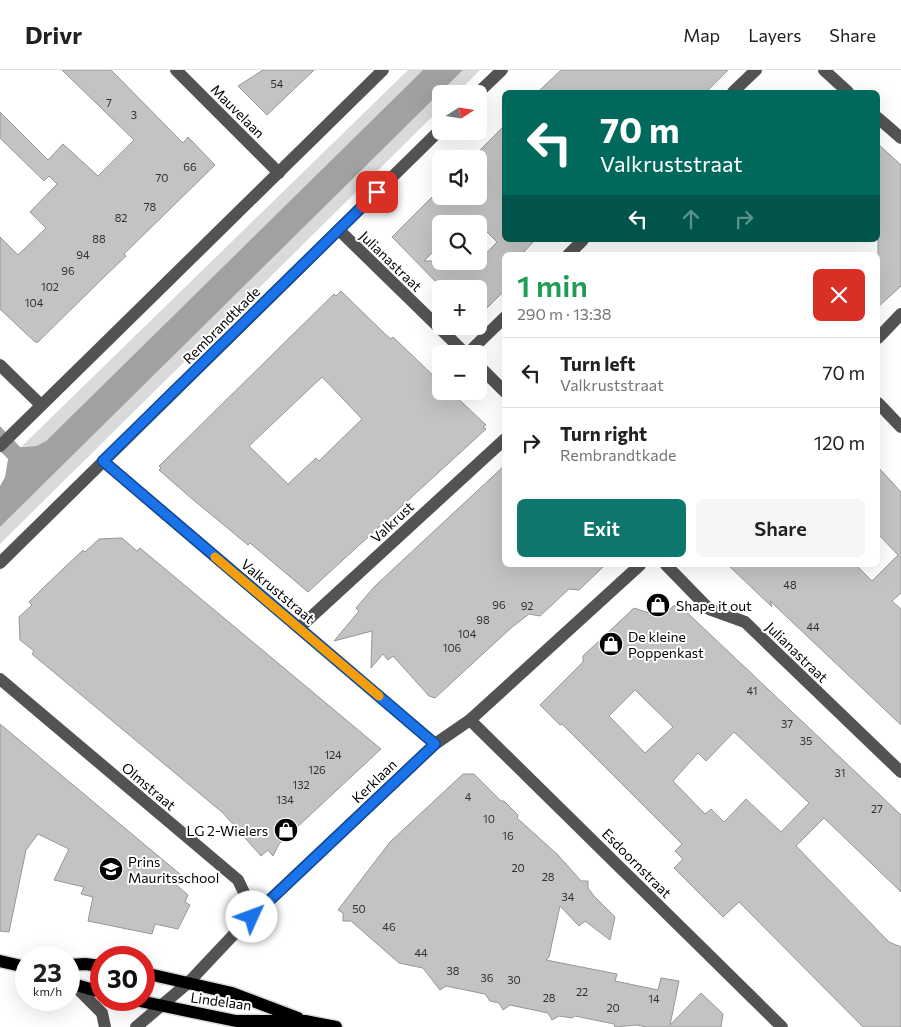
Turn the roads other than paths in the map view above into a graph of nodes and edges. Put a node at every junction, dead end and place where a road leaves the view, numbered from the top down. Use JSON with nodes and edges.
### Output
{"nodes":[{"id":1,"x":176,"y":70,"type":"edge"},
{"id":2,"x":383,"y":70,"type":"edge"},
{"id":3,"x":502,"y":70,"type":"edge"},
{"id":4,"x":756,"y":70,"type":"edge"},
{"id":5,"x":824,"y":70,"type":"edge"},
{"id":6,"x":487,"y":85,"type":"edge"},
{"id":7,"x":735,"y":90,"type":"edge"},
{"id":8,"x":846,"y":90,"type":"edge"},
{"id":9,"x":880,"y":120,"type":"edge"},
{"id":10,"x":901,"y":138,"type":"edge"},
{"id":11,"x":432,"y":139,"type":"edge"},
{"id":12,"x":279,"y":173,"type":"junction"},
{"id":13,"x":339,"y":230,"type":"junction"},
{"id":14,"x":581,"y":242,"type":"edge"},
{"id":15,"x":571,"y":252,"type":"edge"},
{"id":16,"x":901,"y":314,"type":"edge"},
{"id":17,"x":502,"y":320,"type":"edge"},
{"id":18,"x":880,"y":336,"type":"edge"},
{"id":19,"x":458,"y":345,"type":"edge"},
{"id":20,"x":476,"y":345,"type":"edge"},
{"id":21,"x":0,"y":365,"type":"edge"},
{"id":22,"x":487,"y":374,"type":"edge"},
{"id":23,"x":502,"y":389,"type":"edge"},
{"id":24,"x":41,"y":405,"type":"junction"},
{"id":25,"x":880,"y":405,"type":"edge"},
{"id":26,"x":901,"y":427,"type":"edge"},
{"id":27,"x":502,"y":442,"type":"edge"},
{"id":28,"x":0,"y":446,"type":"edge"},
{"id":29,"x":103,"y":461,"type":"junction"},
{"id":30,"x":0,"y":563,"type":"edge"},
{"id":31,"x":638,"y":567,"type":"edge"},
{"id":32,"x":668,"y":567,"type":"edge"},
{"id":33,"x":299,"y":628,"type":"junction"},
{"id":34,"x":0,"y":679,"type":"edge"},
{"id":35,"x":470,"y":720,"type":"junction"},
{"id":36,"x":435,"y":744,"type":"junction"},
{"id":37,"x":901,"y":772,"type":"edge"},
{"id":38,"x":238,"y":930,"type":"junction"},
{"id":39,"x":0,"y":961,"type":"edge"},
{"id":40,"x":15,"y":964,"type":"edge"},
{"id":41,"x":155,"y":976,"type":"edge"},
{"id":42,"x":188,"y":983,"type":"junction"},
{"id":43,"x":80,"y":992,"type":"edge"},
{"id":44,"x":155,"y":1005,"type":"edge"},
{"id":45,"x":160,"y":1006,"type":"junction"},
{"id":46,"x":305,"y":1021,"type":"junction"},
{"id":47,"x":234,"y":1024,"type":"edge"},
{"id":48,"x":105,"y":1027,"type":"edge"},
{"id":49,"x":136,"y":1027,"type":"edge"},
{"id":50,"x":336,"y":1027,"type":"edge"},
{"id":51,"x":782,"y":1027,"type":"edge"}],
"edges":[{"from":1,"to":12,"type":"street","name":"Mauvelaan"},
{"from":2,"to":12,"type":"street"},
{"from":3,"to":6,"type":"street"},
{"from":4,"to":7,"type":"street"},
{"from":5,"to":8,"type":"street"},
{"from":9,"to":10,"type":"street"},
{"from":11,"to":13,"type":"street","name":"Rembrandtkade"},
{"from":12,"to":24,"type":"street"},
{"from":13,"to":19,"type":"street","name":"Julianastraat"},
{"from":13,"to":29,"type":"street","name":"Rembrandtkade"},
{"from":14,"to":15,"type":"street"},
{"from":16,"to":18,"type":"street"},
{"from":17,"to":20,"type":"street"},
{"from":21,"to":24,"type":"street"},
{"from":22,"to":23,"type":"street"},
{"from":24,"to":28,"type":"street"},
{"from":25,"to":26,"type":"street"},
{"from":27,"to":33,"type":"street","name":"Valkrust"},
{"from":29,"to":30,"type":"street","name":"Rembrandtkade"},
{"from":29,"to":33,"type":"street","name":"Valkruststraat"},
{"from":31,"to":35,"type":"street","name":"Kerklaan"},
{"from":32,"to":37,"type":"street","name":"Julianastraat"},
{"from":33,"to":36,"type":"street","name":"Valkruststraat"},
{"from":34,"to":38,"type":"street","name":"Olmstraat"},
{"from":35,"to":36,"type":"street","name":"Kerklaan"},
{"from":35,"to":51,"type":"street","name":"Esdoornstraat"},
{"from":36,"to":38,"type":"street","name":"Kerklaan"},
{"from":38,"to":42,"type":"street","name":"Kerklaan"},
{"from":39,"to":40,"type":"main road"},
{"from":41,"to":42,"type":"main road","name":"Lindelaan"},
{"from":42,"to":45,"type":"street","name":"Kerklaan"},
{"from":42,"to":46,"type":"main road","name":"Lindelaan"},
{"from":43,"to":48,"type":"street"},
{"from":44,"to":45,"type":"main road","name":"Lindelaan"},
{"from":45,"to":47,"type":"main road","name":"Lindelaan"},
{"from":45,"to":49,"type":"street","name":"Kerklaan"},
{"from":46,"to":47,"type":"main road","name":"Lindelaan"},
{"from":46,"to":50,"type":"main road","name":"Lindelaan"}]}
